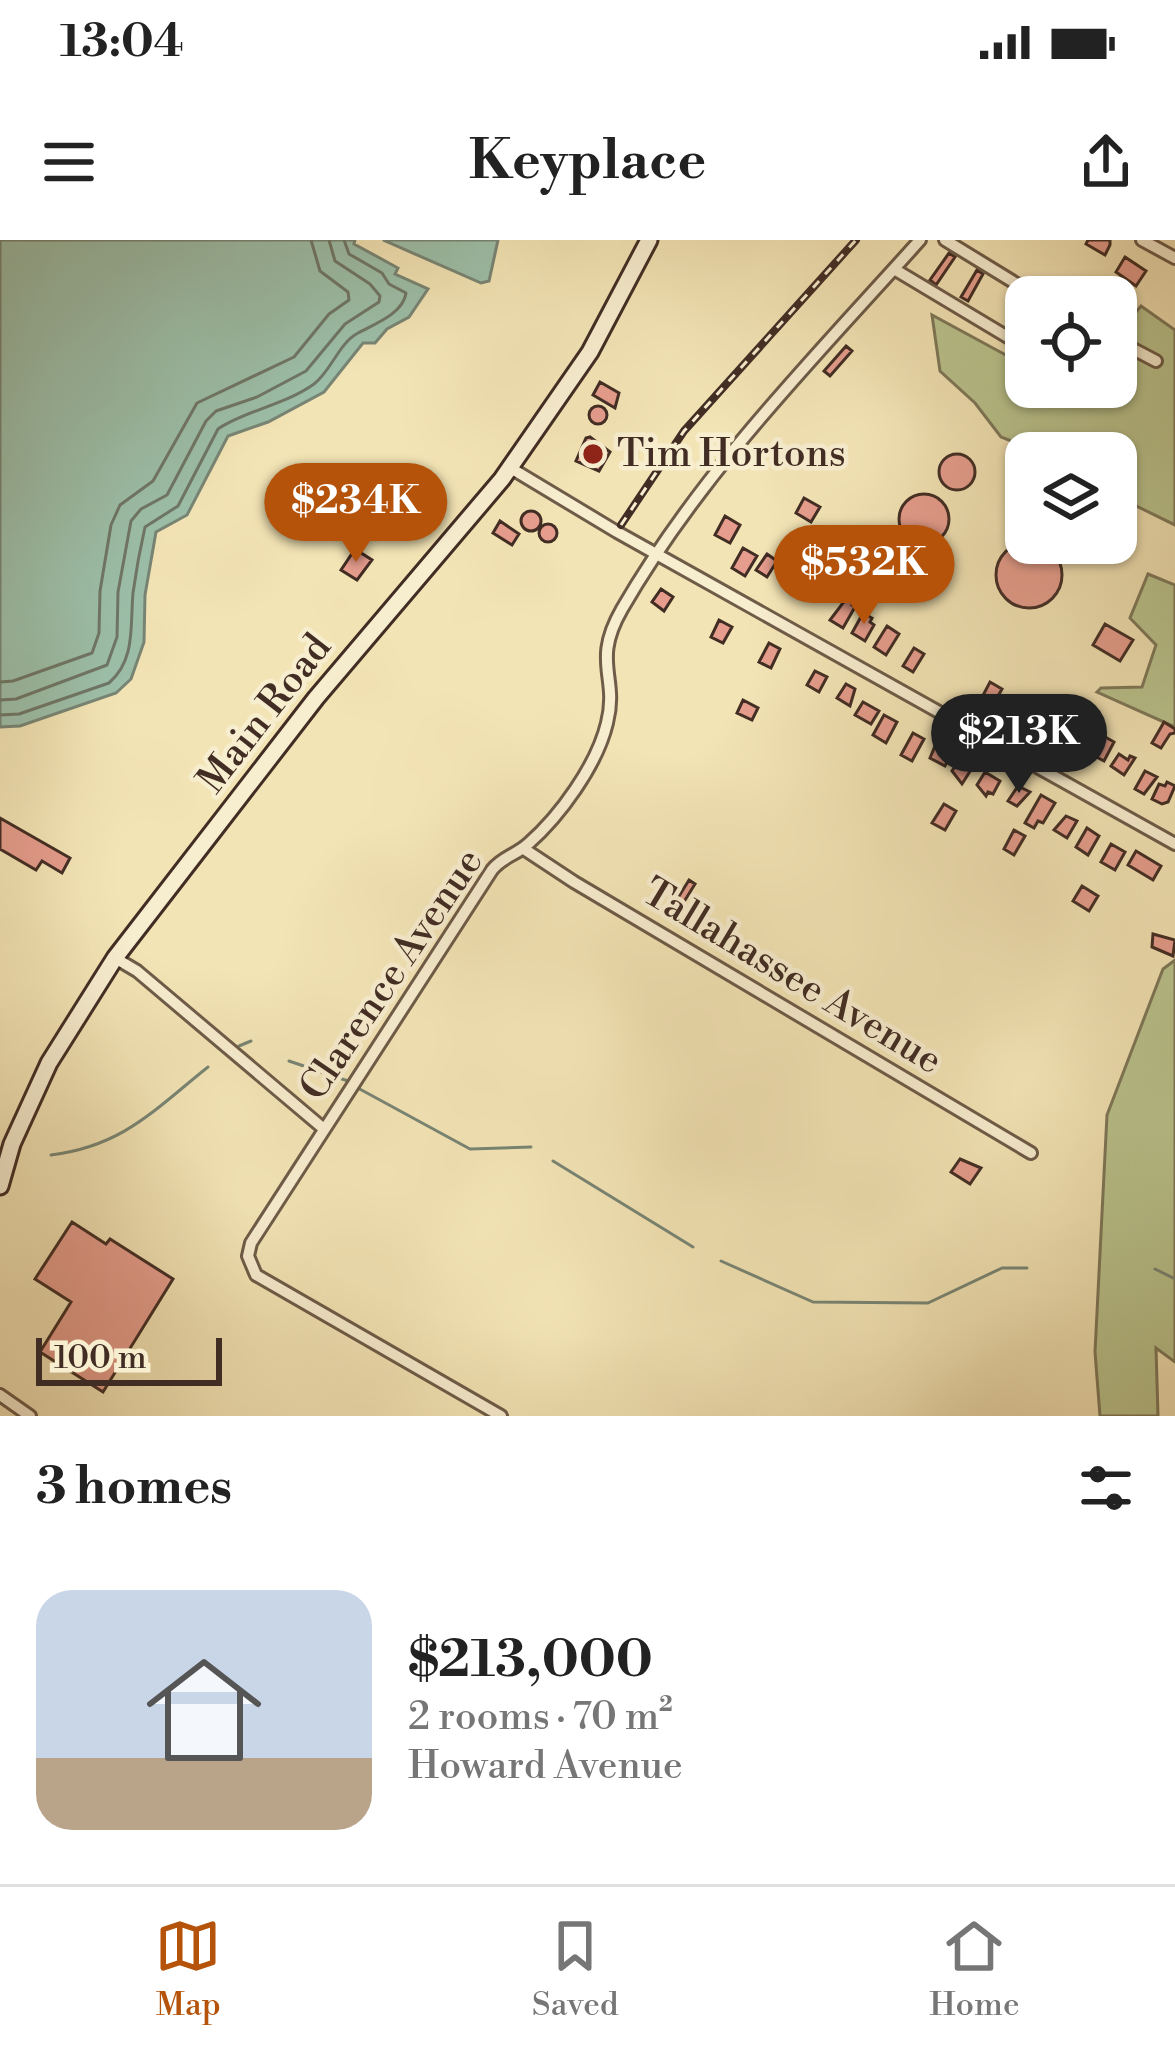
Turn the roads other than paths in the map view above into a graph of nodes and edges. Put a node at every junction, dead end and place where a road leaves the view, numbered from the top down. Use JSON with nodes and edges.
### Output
{"nodes":[{"id":1,"x":650,"y":240,"type":"edge"},
{"id":2,"x":920,"y":240,"type":"edge"},
{"id":3,"x":945,"y":240,"type":"edge"},
{"id":4,"x":1142,"y":240,"type":"edge"},
{"id":5,"x":1175,"y":258,"type":"edge"},
{"id":6,"x":894,"y":269,"type":"junction"},
{"id":7,"x":1005,"y":277,"type":"edge"},
{"id":8,"x":1005,"y":335,"type":"edge"},
{"id":9,"x":1137,"y":351,"type":"edge"},
{"id":10,"x":1156,"y":361,"type":"dead end"},
{"id":11,"x":509,"y":467,"type":"junction"},
{"id":12,"x":657,"y":555,"type":"junction"},
{"id":13,"x":1175,"y":844,"type":"edge"},
{"id":14,"x":524,"y":849,"type":"junction"},
{"id":15,"x":115,"y":958,"type":"junction"},
{"id":16,"x":324,"y":1130,"type":"junction"},
{"id":17,"x":1031,"y":1153,"type":"dead end"},
{"id":18,"x":0,"y":1186,"type":"edge"},
{"id":19,"x":0,"y":1395,"type":"edge"},
{"id":20,"x":30,"y":1416,"type":"edge"},
{"id":21,"x":501,"y":1416,"type":"edge"}],
"edges":[{"from":1,"to":11,"type":"main road","name":"Main Road"},
{"from":2,"to":6,"type":"street","name":"Clarence Avenue"},
{"from":3,"to":7,"type":"street"},
{"from":4,"to":5,"type":"street"},
{"from":6,"to":8,"type":"street"},
{"from":6,"to":12,"type":"street","name":"Clarence Avenue"},
{"from":9,"to":10,"type":"street"},
{"from":11,"to":12,"type":"street"},
{"from":11,"to":15,"type":"main road","name":"Main Road"},
{"from":12,"to":13,"type":"street"},
{"from":12,"to":14,"type":"street","name":"Clarence Avenue"},
{"from":14,"to":16,"type":"street","name":"Clarence Avenue"},
{"from":14,"to":17,"type":"street","name":"Tallahassee Avenue"},
{"from":15,"to":16,"type":"street"},
{"from":15,"to":18,"type":"main road","name":"Main Road"},
{"from":16,"to":21,"type":"street","name":"Clarence Avenue"},
{"from":19,"to":20,"type":"street"}]}
